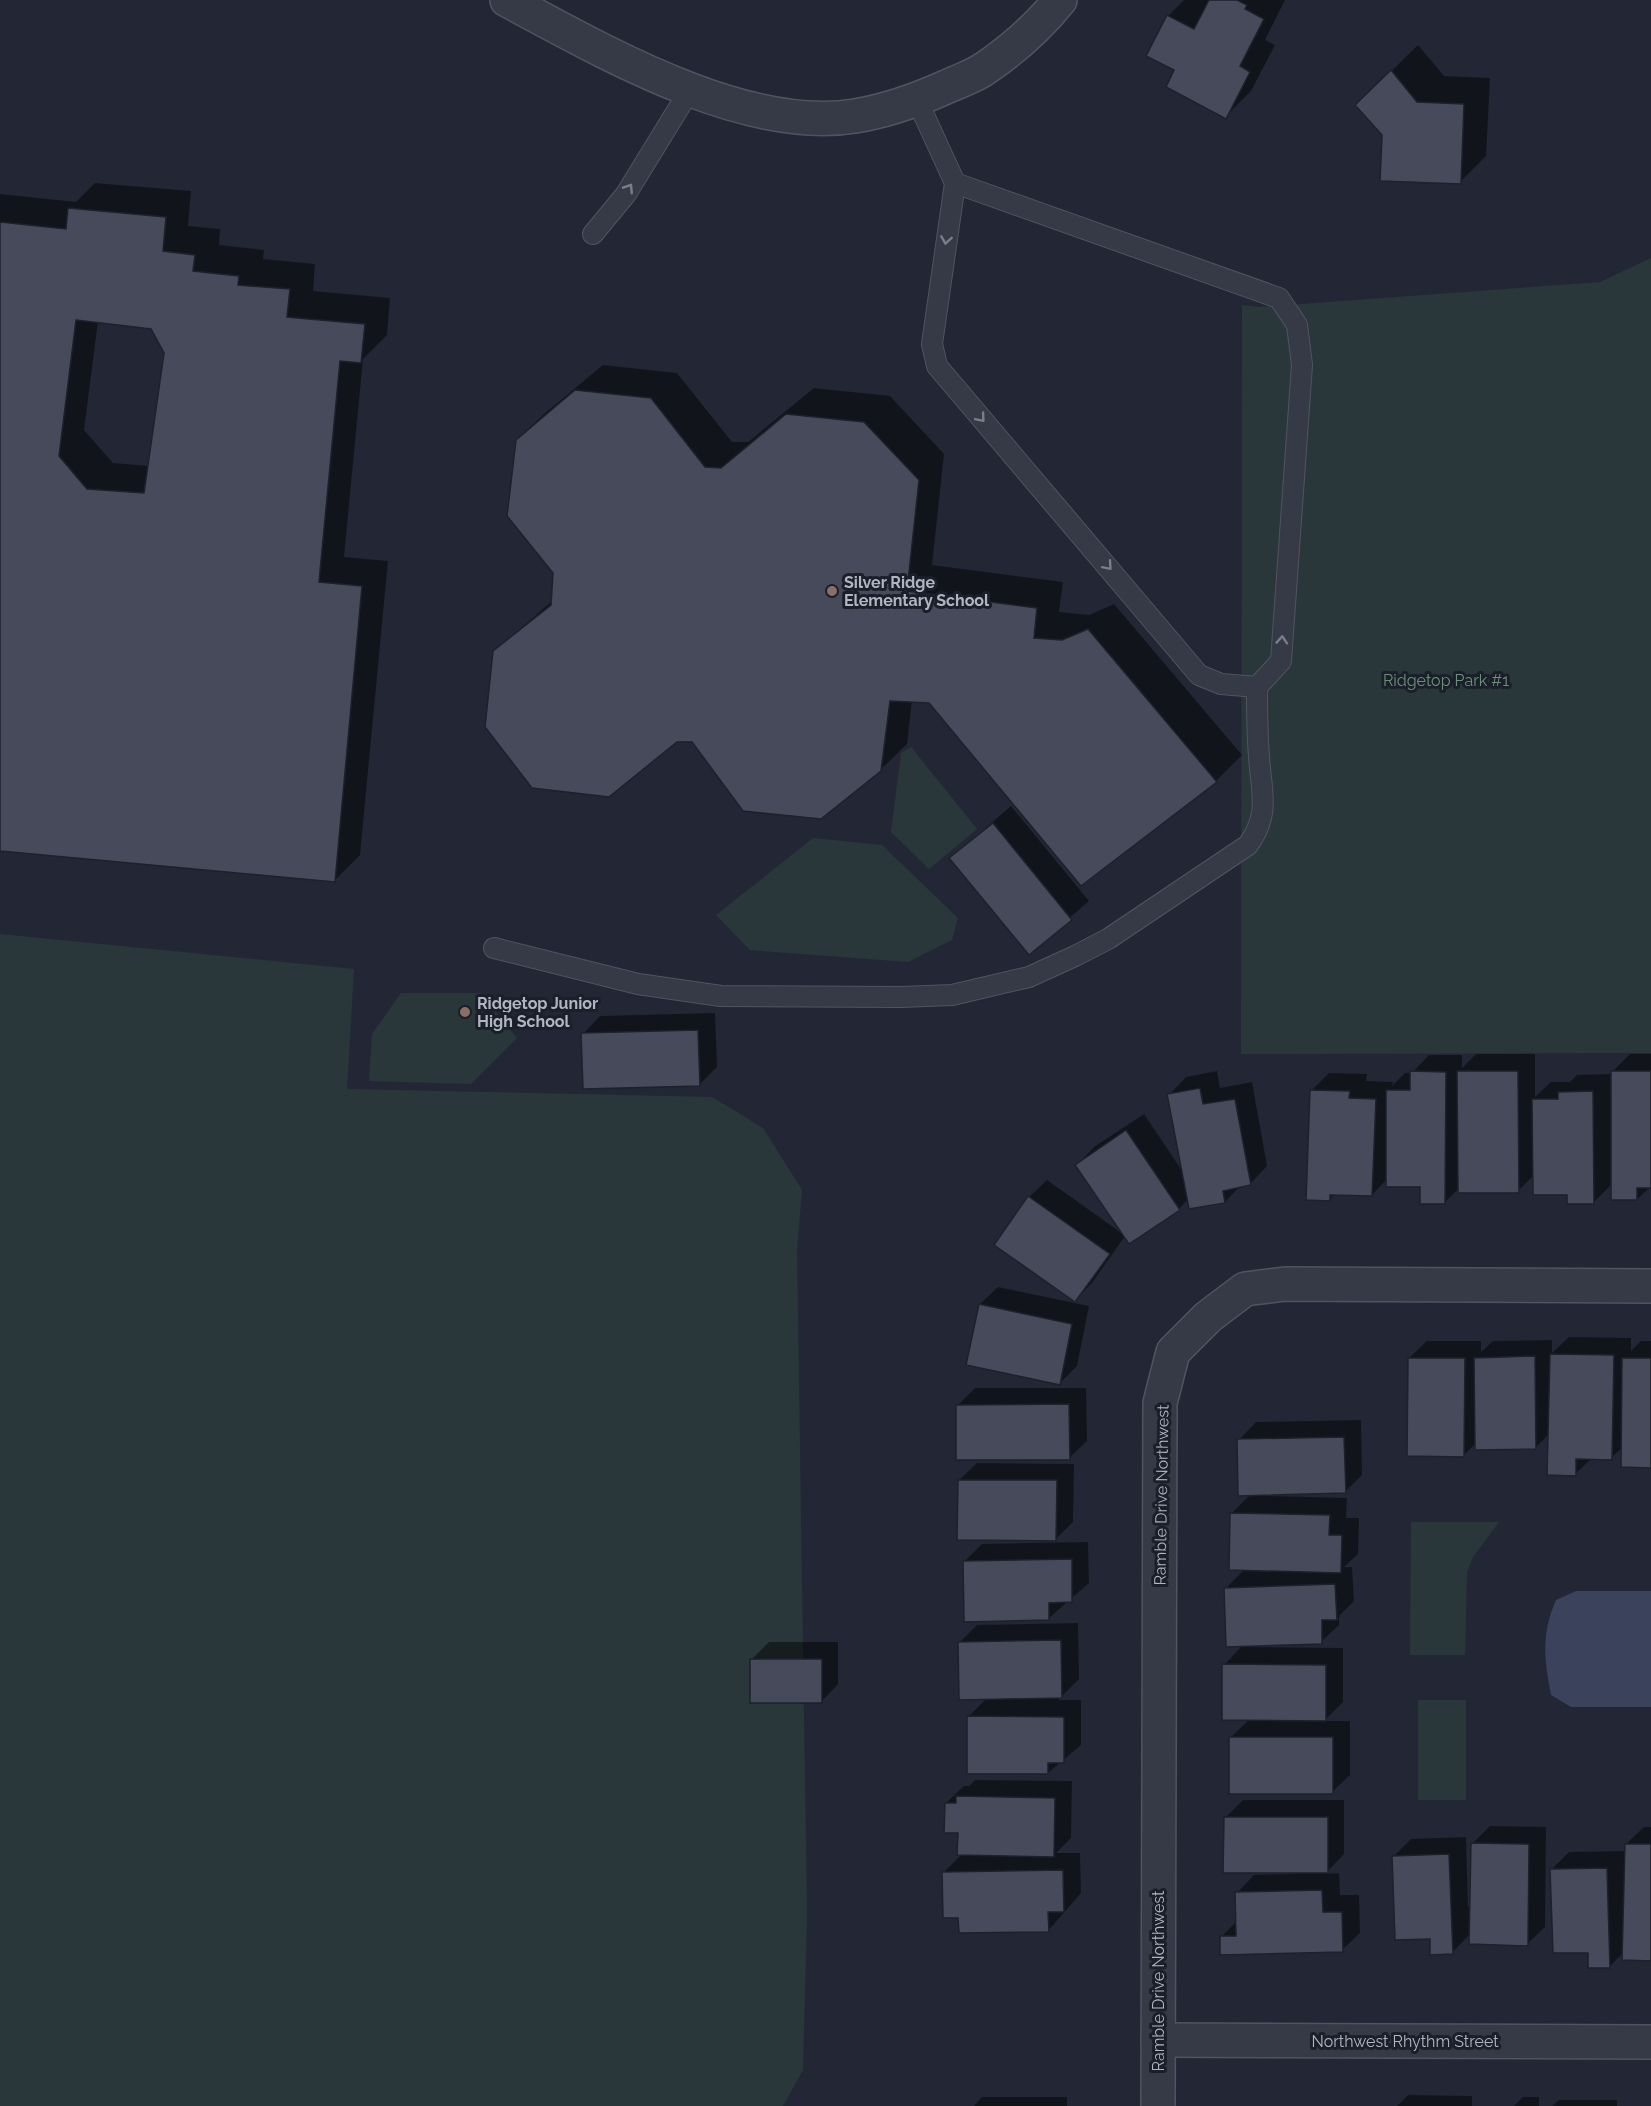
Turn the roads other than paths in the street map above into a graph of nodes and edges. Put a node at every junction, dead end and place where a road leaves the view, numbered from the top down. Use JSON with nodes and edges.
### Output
{"nodes":[{"id":1,"x":507,"y":0,"type":"edge"},
{"id":2,"x":1060,"y":0,"type":"edge"},
{"id":3,"x":692,"y":88,"type":"junction"},
{"id":4,"x":917,"y":100,"type":"junction"},
{"id":5,"x":955,"y":183,"type":"junction"},
{"id":6,"x":593,"y":234,"type":"dead end"},
{"id":7,"x":1257,"y":687,"type":"junction"},
{"id":8,"x":494,"y":948,"type":"dead end"},
{"id":9,"x":1651,"y":1286,"type":"edge"},
{"id":10,"x":1158,"y":2040,"type":"junction"},
{"id":11,"x":1651,"y":2042,"type":"edge"},
{"id":12,"x":1158,"y":2106,"type":"edge"}],
"edges":[{"from":1,"to":3,"type":"street"},
{"from":2,"to":4,"type":"street"},
{"from":3,"to":4,"type":"street"},
{"from":6,"to":3,"type":"lane","one_way":true},
{"from":4,"to":5,"type":"lane"},
{"from":5,"to":7,"type":"lane","one_way":true},
{"from":7,"to":5,"type":"lane","one_way":true},
{"from":7,"to":8,"type":"lane"},
{"from":9,"to":10,"type":"street","name":"Ramble Drive Northwest"},
{"from":10,"to":11,"type":"street","name":"Northwest Rhythm Street"},
{"from":10,"to":12,"type":"street","name":"Ramble Drive Northwest"}]}
